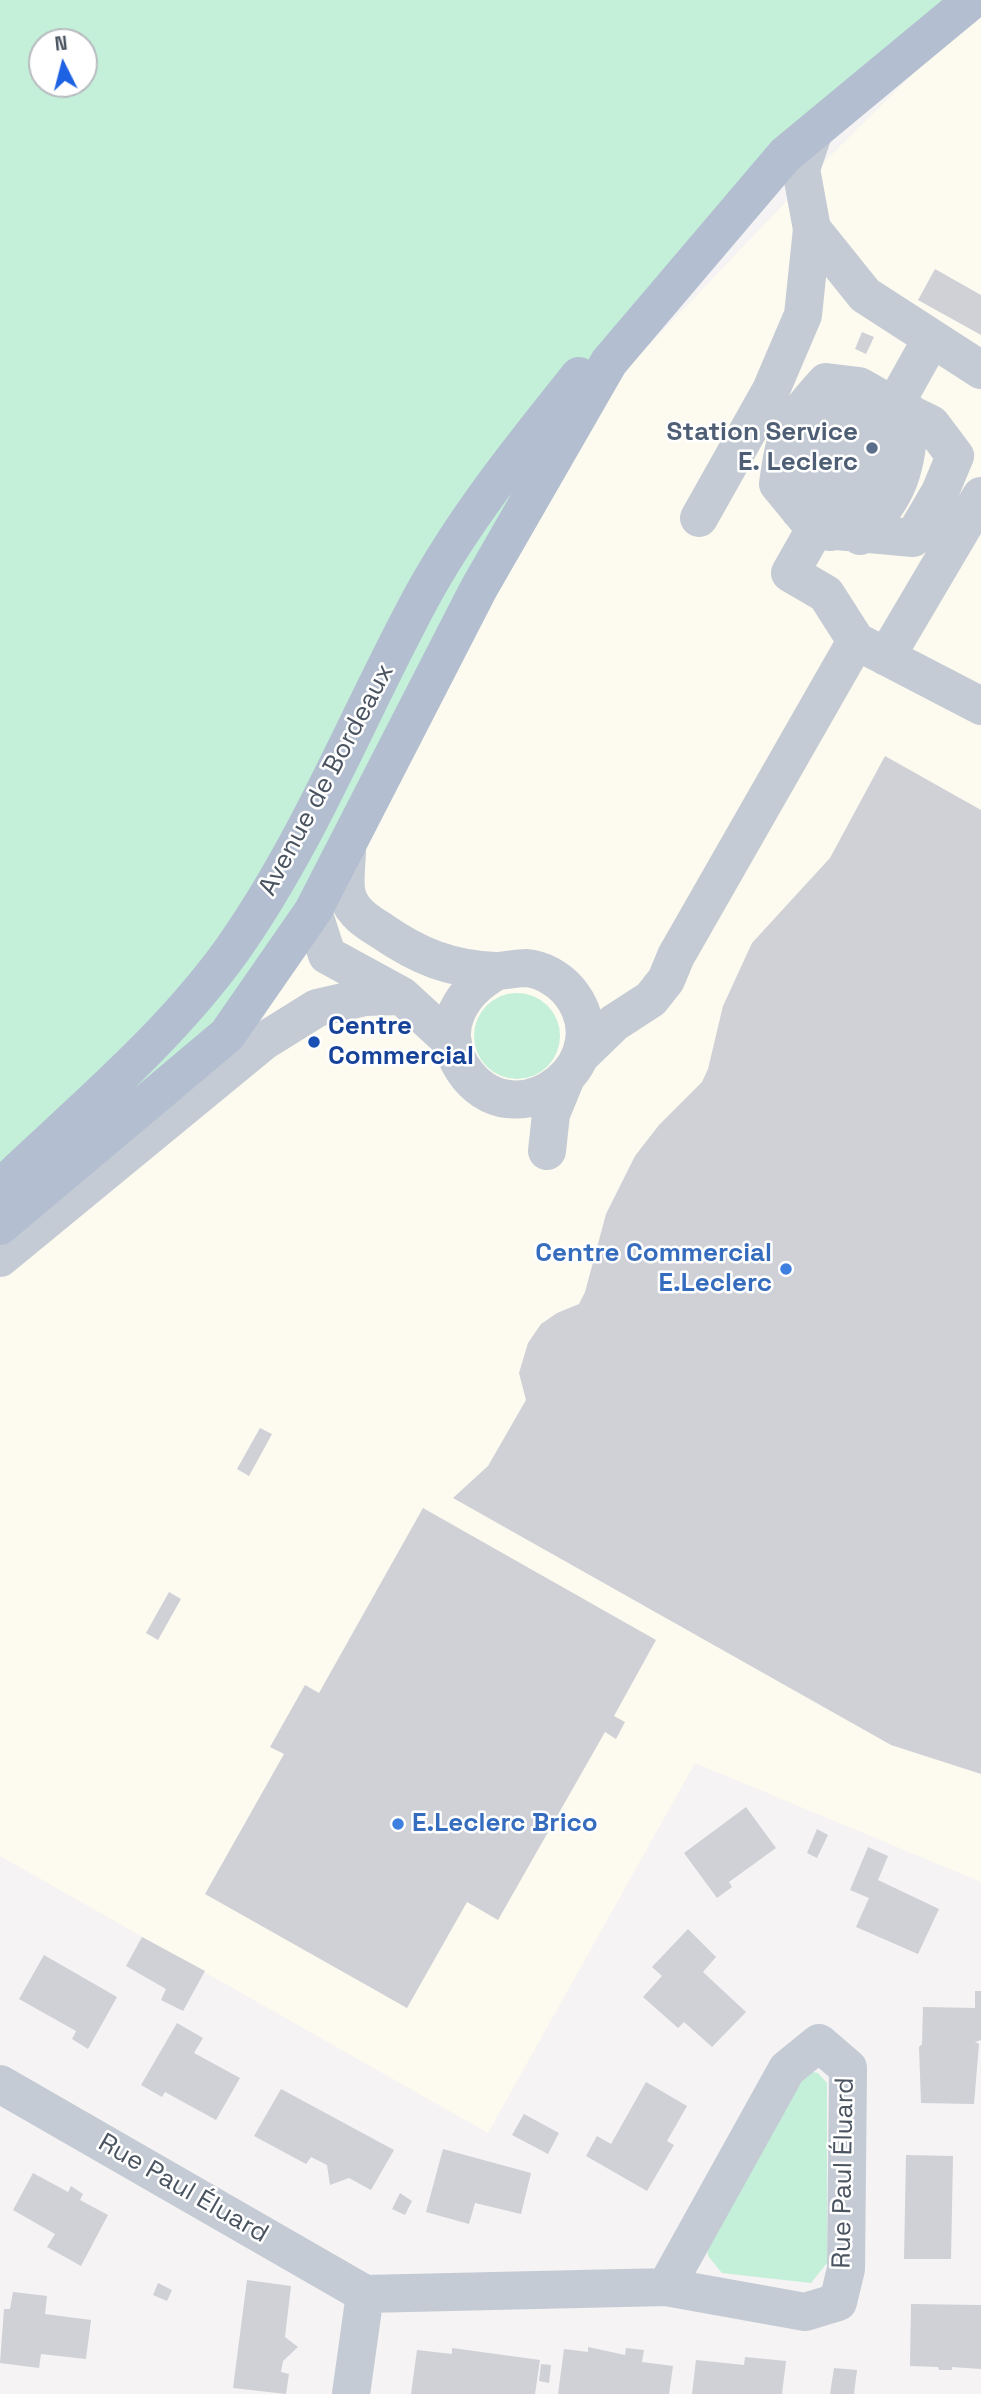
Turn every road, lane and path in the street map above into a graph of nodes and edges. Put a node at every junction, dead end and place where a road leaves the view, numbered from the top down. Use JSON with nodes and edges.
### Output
{"nodes":[{"id":1,"x":972,"y":0,"type":"edge"},
{"id":2,"x":814,"y":131,"type":"junction"},
{"id":3,"x":771,"y":171,"type":"junction"},
{"id":4,"x":812,"y":229,"type":"junction"},
{"id":5,"x":932,"y":338,"type":"junction"},
{"id":6,"x":981,"y":370,"type":"edge"},
{"id":7,"x":901,"y":408,"type":"junction"},
{"id":8,"x":981,"y":496,"type":"edge"},
{"id":9,"x":699,"y":518,"type":"dead end"},
{"id":10,"x":829,"y":521,"type":"junction"},
{"id":11,"x":871,"y":649,"type":"junction"},
{"id":12,"x":981,"y":706,"type":"edge"},
{"id":13,"x":347,"y":850,"type":"junction"},
{"id":14,"x":285,"y":906,"type":"junction"},
{"id":15,"x":357,"y":914,"type":"junction"},
{"id":16,"x":497,"y":971,"type":"junction"},
{"id":17,"x":666,"y":980,"type":"junction"},
{"id":18,"x":402,"y":996,"type":"junction"},
{"id":19,"x":574,"y":998,"type":"junction"},
{"id":20,"x":453,"y":1043,"type":"junction"},
{"id":21,"x":573,"y":1068,"type":"junction"},
{"id":22,"x":520,"y":1100,"type":"junction"},
{"id":23,"x":0,"y":1188,"type":"edge"},
{"id":24,"x":0,"y":1226,"type":"edge"},
{"id":25,"x":0,"y":1258,"type":"edge"},
{"id":26,"x":0,"y":2084,"type":"edge"},
{"id":27,"x":666,"y":2287,"type":"junction"},
{"id":28,"x":365,"y":2294,"type":"junction"},
{"id":29,"x":351,"y":2394,"type":"edge"}],
"edges":[{"from":1,"to":2,"type":"main road"},
{"from":2,"to":3,"type":"main road"},
{"from":2,"to":4,"type":"street"},
{"from":3,"to":13,"type":"main road"},
{"from":3,"to":14,"type":"main road","name":"Avenue de Bordeaux"},
{"from":4,"to":5,"type":"street"},
{"from":4,"to":9,"type":"street"},
{"from":5,"to":6,"type":"street"},
{"from":5,"to":7,"type":"street"},
{"from":7,"to":10,"type":"street"},
{"from":7,"to":10,"type":"street"},
{"from":7,"to":10,"type":"street"},
{"from":8,"to":11,"type":"street"},
{"from":10,"to":11,"type":"street"},
{"from":11,"to":12,"type":"street"},
{"from":11,"to":17,"type":"street"},
{"from":13,"to":14,"type":"main road"},
{"from":13,"to":15,"type":"street"},
{"from":14,"to":15,"type":"street"},
{"from":14,"to":18,"type":"street"},
{"from":14,"to":23,"type":"main road","name":"Avenue de Bordeaux"},
{"from":14,"to":24,"type":"main road","name":"Avenue de Bordeaux"},
{"from":15,"to":16,"type":"street"},
{"from":16,"to":19,"type":"street"},
{"from":16,"to":20,"type":"street"},
{"from":17,"to":19,"type":"street"},
{"from":17,"to":21,"type":"street"},
{"from":18,"to":20,"type":"street"},
{"from":18,"to":25,"type":"street"},
{"from":19,"to":21,"type":"street"},
{"from":20,"to":22,"type":"street"},
{"from":21,"to":22,"type":"street"},
{"from":21,"to":22,"type":"street"},
{"from":26,"to":28,"type":"street","name":"Rue Paul Éluard"},
{"from":27,"to":27,"type":"street","name":"Rue Paul Éluard"},
{"from":27,"to":28,"type":"street","name":"Rue Paul Éluard"},
{"from":28,"to":29,"type":"street"}]}
